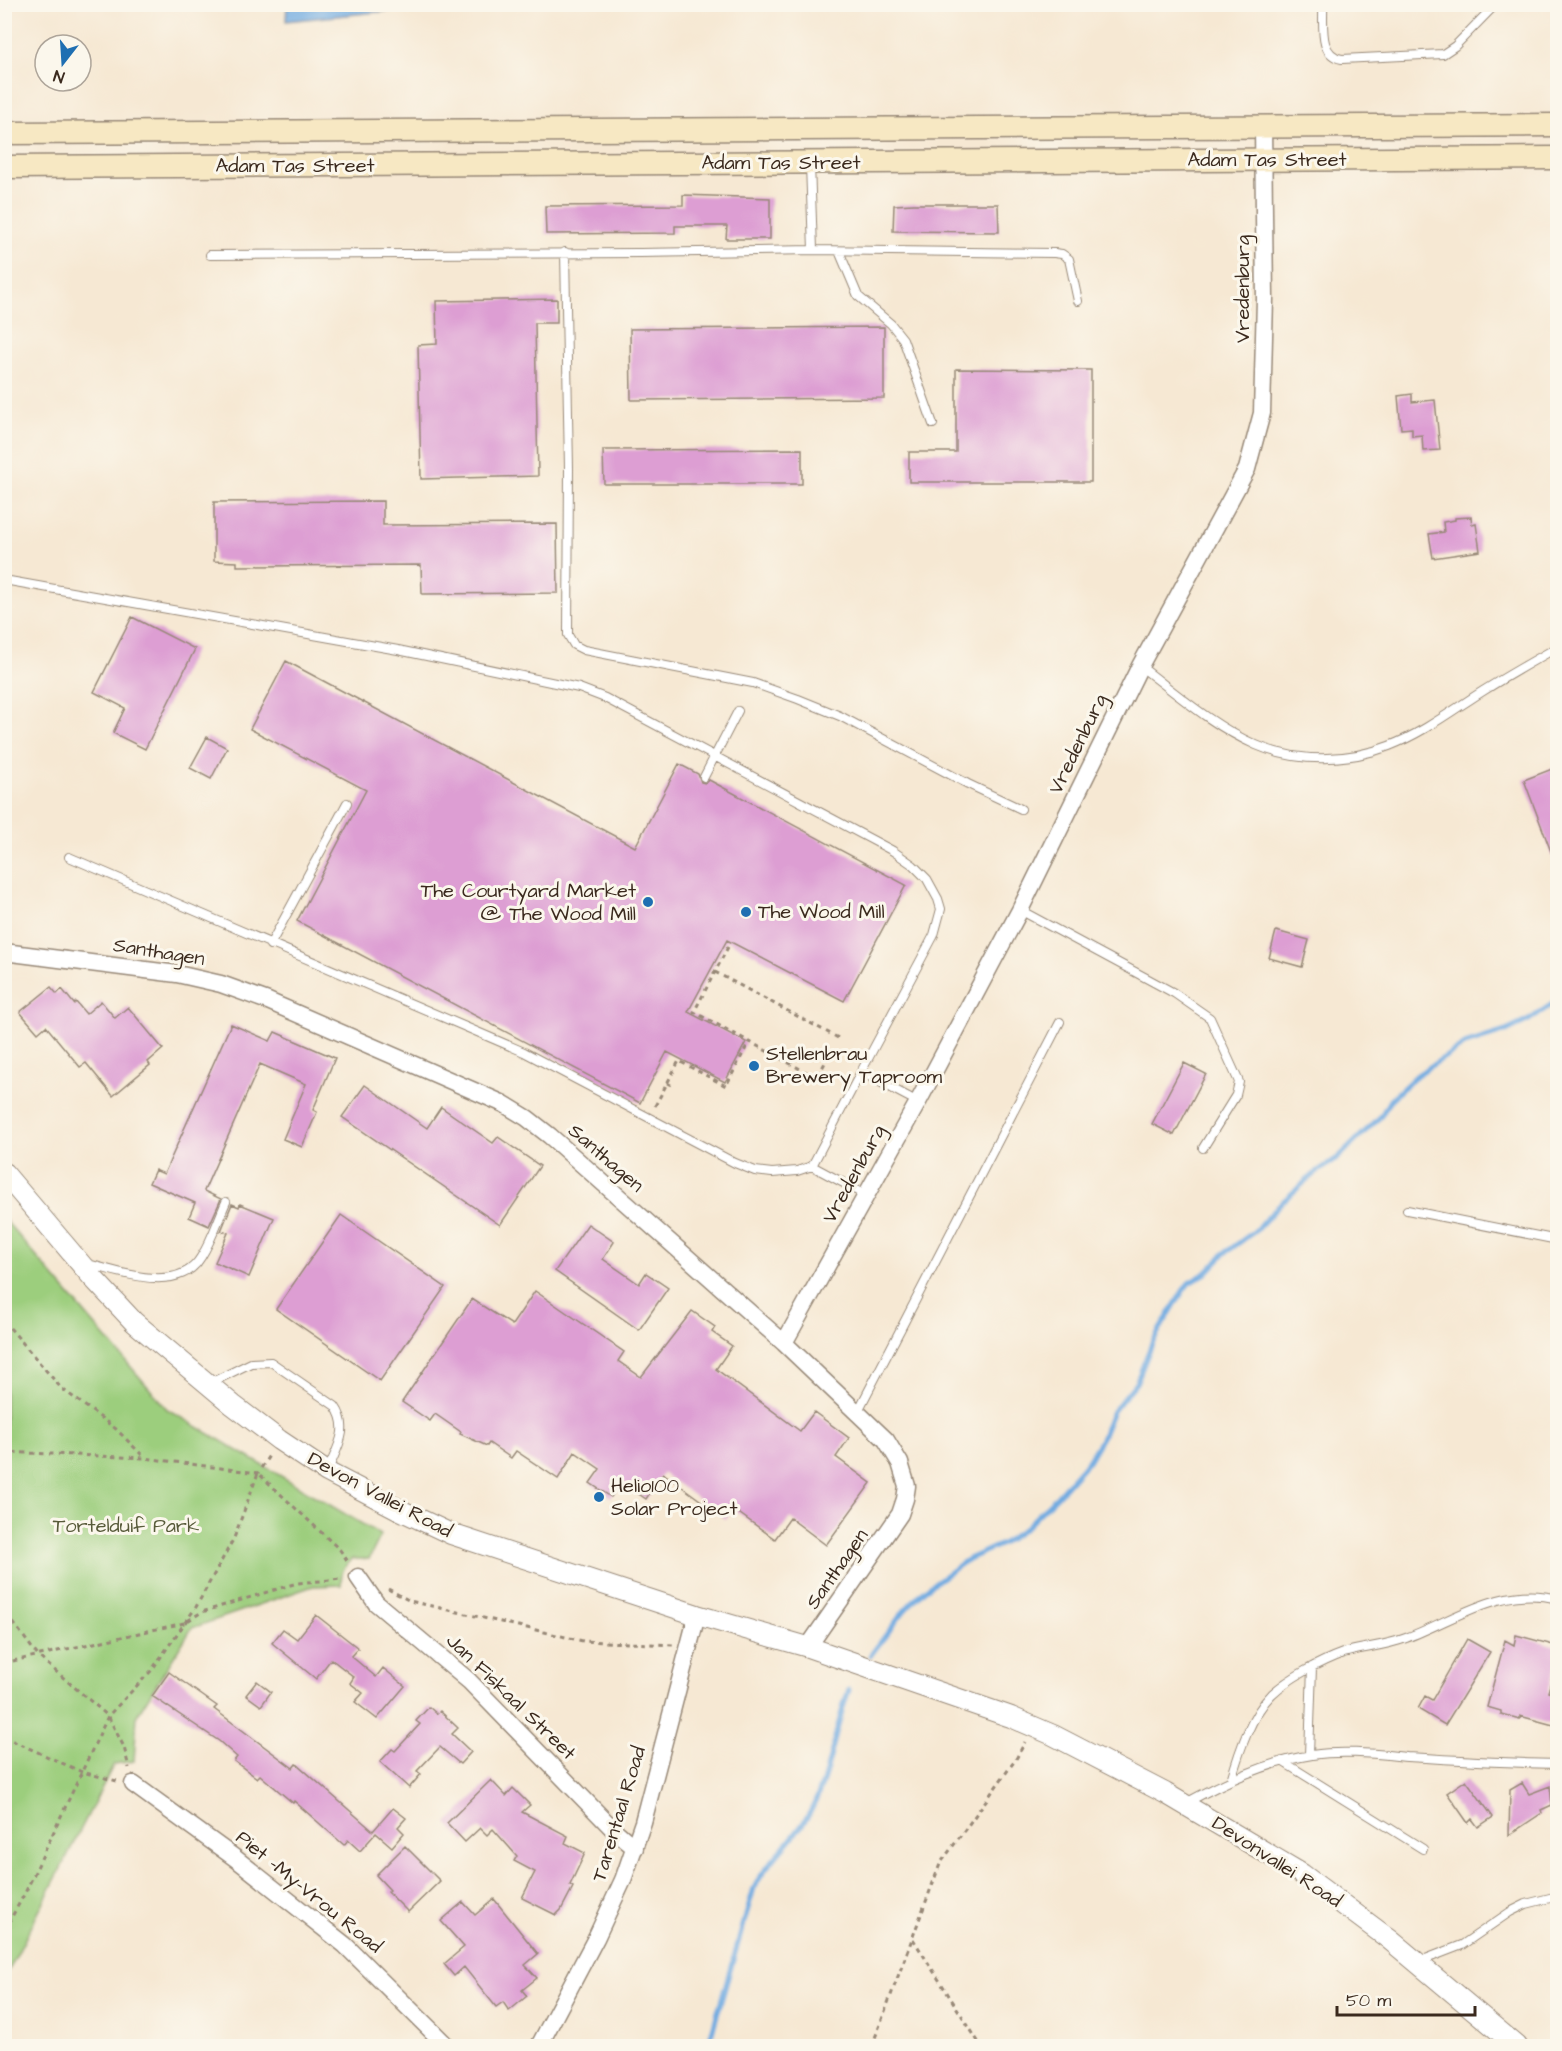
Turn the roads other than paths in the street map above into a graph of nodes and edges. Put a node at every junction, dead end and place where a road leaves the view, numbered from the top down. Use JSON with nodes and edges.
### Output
{"nodes":[{"id":1,"x":1323,"y":4,"type":"edge"},
{"id":2,"x":1496,"y":4,"type":"edge"},
{"id":3,"x":1557,"y":125,"type":"edge"},
{"id":4,"x":1263,"y":126,"type":"junction"},
{"id":5,"x":4,"y":133,"type":"edge"},
{"id":6,"x":1557,"y":158,"type":"edge"},
{"id":7,"x":1263,"y":160,"type":"junction"},
{"id":8,"x":810,"y":163,"type":"junction"},
{"id":9,"x":4,"y":167,"type":"edge"},
{"id":10,"x":813,"y":250,"type":"junction"},
{"id":11,"x":838,"y":251,"type":"junction"},
{"id":12,"x":565,"y":252,"type":"junction"},
{"id":13,"x":210,"y":255,"type":"dead end"},
{"id":14,"x":1078,"y":301,"type":"dead end"},
{"id":15,"x":933,"y":424,"type":"dead end"},
{"id":16,"x":4,"y":580,"type":"edge"},
{"id":17,"x":1557,"y":646,"type":"edge"},
{"id":18,"x":1140,"y":666,"type":"junction"},
{"id":19,"x":738,"y":711,"type":"dead end"},
{"id":20,"x":715,"y":756,"type":"junction"},
{"id":21,"x":704,"y":777,"type":"dead end"},
{"id":22,"x":347,"y":803,"type":"dead end"},
{"id":23,"x":1021,"y":809,"type":"dead end"},
{"id":24,"x":69,"y":857,"type":"dead end"},
{"id":25,"x":1020,"y":910,"type":"junction"},
{"id":26,"x":270,"y":945,"type":"junction"},
{"id":27,"x":4,"y":952,"type":"edge"},
{"id":28,"x":1060,"y":1022,"type":"dead end"},
{"id":29,"x":555,"y":1058,"type":"dead end"},
{"id":30,"x":551,"y":1067,"type":"junction"},
{"id":31,"x":861,"y":1072,"type":"junction"},
{"id":32,"x":918,"y":1102,"type":"junction"},
{"id":33,"x":1203,"y":1148,"type":"dead end"},
{"id":34,"x":812,"y":1166,"type":"junction"},
{"id":35,"x":4,"y":1173,"type":"edge"},
{"id":36,"x":866,"y":1195,"type":"junction"},
{"id":37,"x":226,"y":1202,"type":"dead end"},
{"id":38,"x":1407,"y":1210,"type":"dead end"},
{"id":39,"x":1557,"y":1240,"type":"edge"},
{"id":40,"x":79,"y":1262,"type":"junction"},
{"id":41,"x":784,"y":1342,"type":"junction"},
{"id":42,"x":208,"y":1384,"type":"junction"},
{"id":43,"x":857,"y":1413,"type":"junction"},
{"id":44,"x":327,"y":1472,"type":"junction"},
{"id":45,"x":358,"y":1577,"type":"road end"},
{"id":46,"x":1557,"y":1599,"type":"edge"},
{"id":47,"x":697,"y":1615,"type":"junction"},
{"id":48,"x":807,"y":1647,"type":"junction"},
{"id":49,"x":1312,"y":1667,"type":"junction"},
{"id":50,"x":1011,"y":1717,"type":"joint"},
{"id":51,"x":1309,"y":1755,"type":"junction"},
{"id":52,"x":1282,"y":1761,"type":"junction"},
{"id":53,"x":1557,"y":1764,"type":"edge"},
{"id":54,"x":1231,"y":1780,"type":"junction"},
{"id":55,"x":133,"y":1784,"type":"road end"},
{"id":56,"x":1184,"y":1804,"type":"junction"},
{"id":57,"x":635,"y":1848,"type":"junction"},
{"id":58,"x":1422,"y":1849,"type":"dead end"},
{"id":59,"x":1557,"y":1896,"type":"edge"},
{"id":60,"x":1418,"y":1962,"type":"junction"},
{"id":61,"x":447,"y":2046,"type":"edge"},
{"id":62,"x":539,"y":2046,"type":"edge"},
{"id":63,"x":1517,"y":2046,"type":"edge"}],
"edges":[{"from":1,"to":2,"type":"lane"},
{"from":3,"to":4,"type":"main road","name":"Adam Tas Street"},
{"from":4,"to":5,"type":"main road","name":"Adam Tas Street"},
{"from":4,"to":7,"type":"street","name":"Vredenburg"},
{"from":6,"to":7,"type":"main road","name":"Adam Tas Street"},
{"from":7,"to":8,"type":"main road","name":"Adam Tas Street"},
{"from":7,"to":18,"type":"street","name":"Vredenburg"},
{"from":8,"to":9,"type":"main road","name":"Adam Tas Street"},
{"from":8,"to":10,"type":"lane"},
{"from":10,"to":11,"type":"lane"},
{"from":10,"to":12,"type":"lane"},
{"from":11,"to":14,"type":"lane"},
{"from":11,"to":15,"type":"lane"},
{"from":12,"to":13,"type":"lane"},
{"from":12,"to":23,"type":"lane"},
{"from":16,"to":20,"type":"lane"},
{"from":17,"to":18,"type":"lane"},
{"from":18,"to":25,"type":"street","name":"Vredenburg"},
{"from":19,"to":20,"type":"lane"},
{"from":20,"to":21,"type":"lane"},
{"from":20,"to":31,"type":"lane"},
{"from":22,"to":26,"type":"lane"},
{"from":24,"to":26,"type":"lane"},
{"from":25,"to":32,"type":"street","name":"Vredenburg"},
{"from":25,"to":33,"type":"lane"},
{"from":26,"to":30,"type":"lane"},
{"from":27,"to":41,"type":"street","name":"Santhagen"},
{"from":28,"to":43,"type":"lane"},
{"from":29,"to":30,"type":"lane"},
{"from":30,"to":34,"type":"lane"},
{"from":31,"to":32,"type":"lane"},
{"from":31,"to":34,"type":"lane"},
{"from":32,"to":36,"type":"street","name":"Vredenburg"},
{"from":34,"to":36,"type":"lane"},
{"from":35,"to":40,"type":"street","name":"Devon Vallei Road"},
{"from":36,"to":41,"type":"street","name":"Vredenburg"},
{"from":37,"to":40,"type":"lane"},
{"from":38,"to":39,"type":"lane"},
{"from":40,"to":42,"type":"street","name":"Devon Vallei Road"},
{"from":41,"to":43,"type":"street","name":"Santhagen"},
{"from":42,"to":44,"type":"street","name":"Devon Vallei Road"},
{"from":42,"to":44,"type":"lane"},
{"from":43,"to":48,"type":"street","name":"Santhagen"},
{"from":44,"to":47,"type":"street","name":"Devon Vallei Road"},
{"from":45,"to":57,"type":"street","name":"Jan Fiskaal Street"},
{"from":46,"to":49,"type":"lane"},
{"from":47,"to":48,"type":"street","name":"Devon Vallei Road"},
{"from":47,"to":57,"type":"street","name":"Tarentaal Road"},
{"from":48,"to":50,"type":"street","name":"Devon Vallei Road"},
{"from":49,"to":51,"type":"lane"},
{"from":49,"to":54,"type":"lane"},
{"from":50,"to":56,"type":"street","name":"Devonvallei Road"},
{"from":51,"to":52,"type":"lane"},
{"from":51,"to":53,"type":"lane"},
{"from":52,"to":54,"type":"lane"},
{"from":52,"to":58,"type":"lane"},
{"from":54,"to":56,"type":"lane"},
{"from":55,"to":61,"type":"street","name":"Piet -My-Vrou Road"},
{"from":56,"to":60,"type":"street","name":"Devonvallei Road"},
{"from":57,"to":62,"type":"street","name":"Tarentaal Road"},
{"from":59,"to":60,"type":"lane"},
{"from":60,"to":63,"type":"street","name":"Devonvallei Road"}]}
